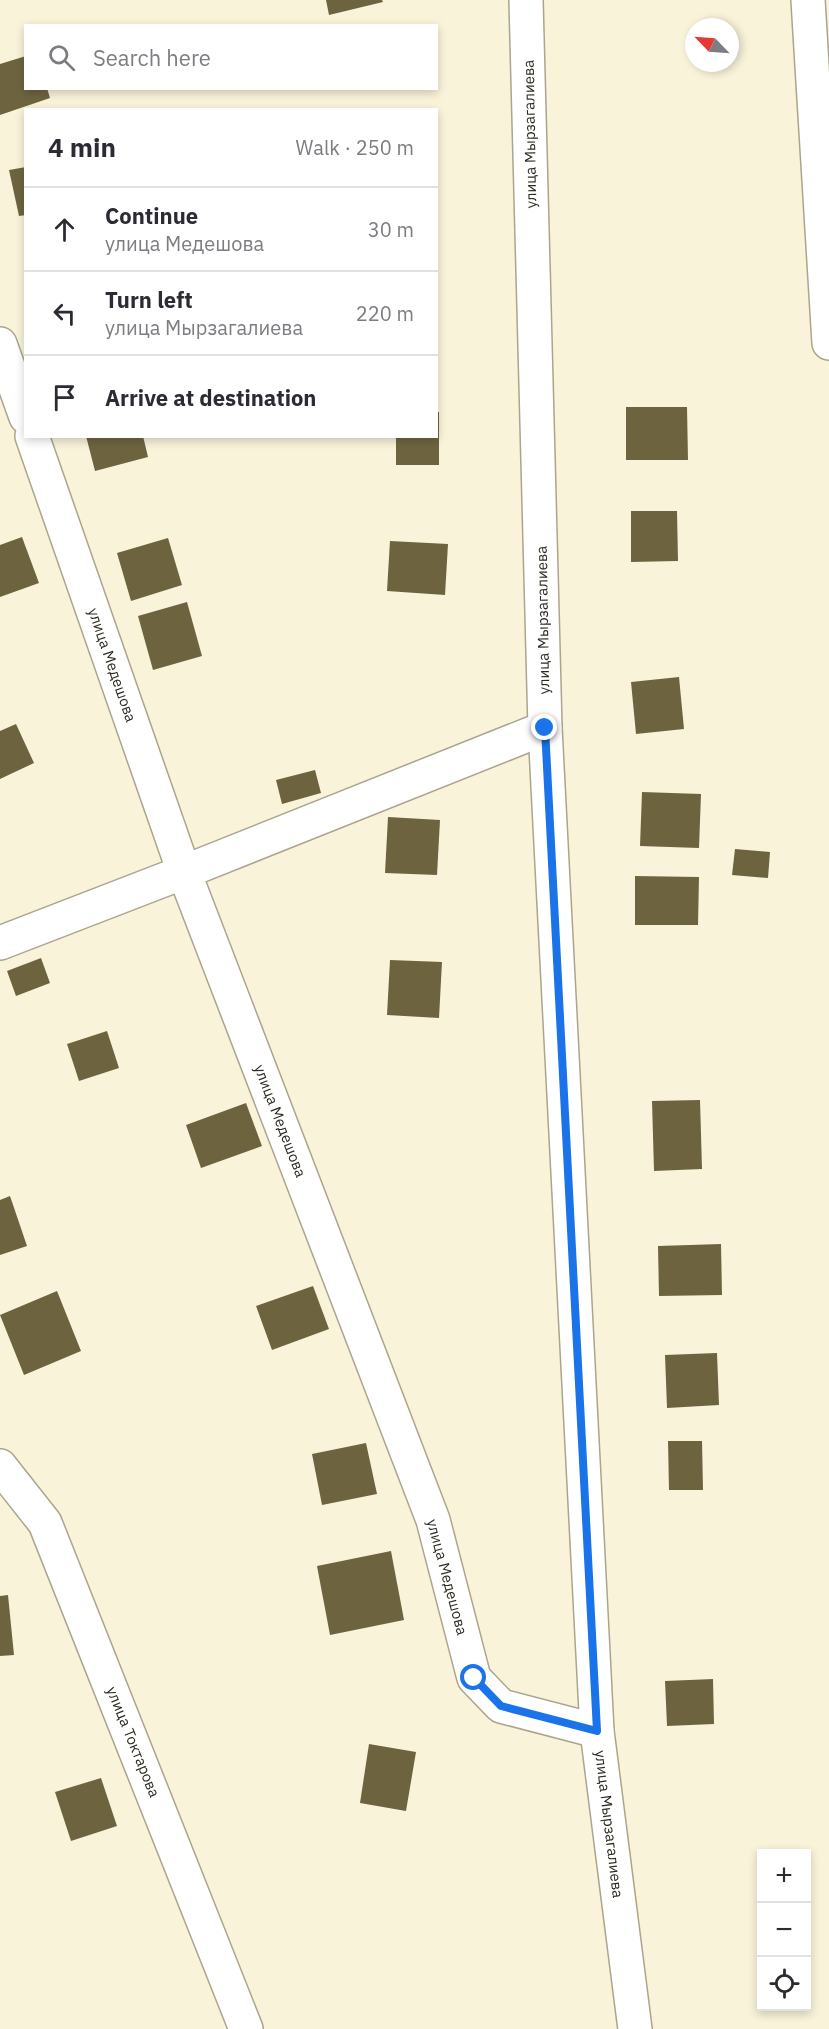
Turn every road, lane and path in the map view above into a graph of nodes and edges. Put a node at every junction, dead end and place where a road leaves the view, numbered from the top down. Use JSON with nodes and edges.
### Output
{"nodes":[{"id":1,"x":526,"y":0,"type":"edge"},
{"id":2,"x":808,"y":0,"type":"edge"},
{"id":3,"x":829,"y":343,"type":"edge"},
{"id":4,"x":0,"y":344,"type":"edge"},
{"id":5,"x":24,"y":411,"type":"edge"},
{"id":6,"x":33,"y":438,"type":"edge"},
{"id":7,"x":545,"y":728,"type":"junction"},
{"id":8,"x":184,"y":872,"type":"junction"},
{"id":9,"x":0,"y":943,"type":"edge"},
{"id":10,"x":0,"y":1466,"type":"edge"},
{"id":11,"x":597,"y":1731,"type":"junction"},
{"id":12,"x":246,"y":2029,"type":"edge"},
{"id":13,"x":635,"y":2029,"type":"edge"}],
"edges":[{"from":1,"to":7,"type":"street","name":"улица Мырзагалиева"},
{"from":2,"to":3,"type":"street"},
{"from":4,"to":5,"type":"street"},
{"from":6,"to":8,"type":"street","name":"улица Медешова"},
{"from":7,"to":8,"type":"street"},
{"from":7,"to":11,"type":"street","name":"улица Мырзагалиева"},
{"from":8,"to":9,"type":"street"},
{"from":8,"to":11,"type":"street","name":"улица Медешова"},
{"from":10,"to":12,"type":"street","name":"улица Токтарова"},
{"from":11,"to":13,"type":"street","name":"улица Мырзагалиева"}]}
